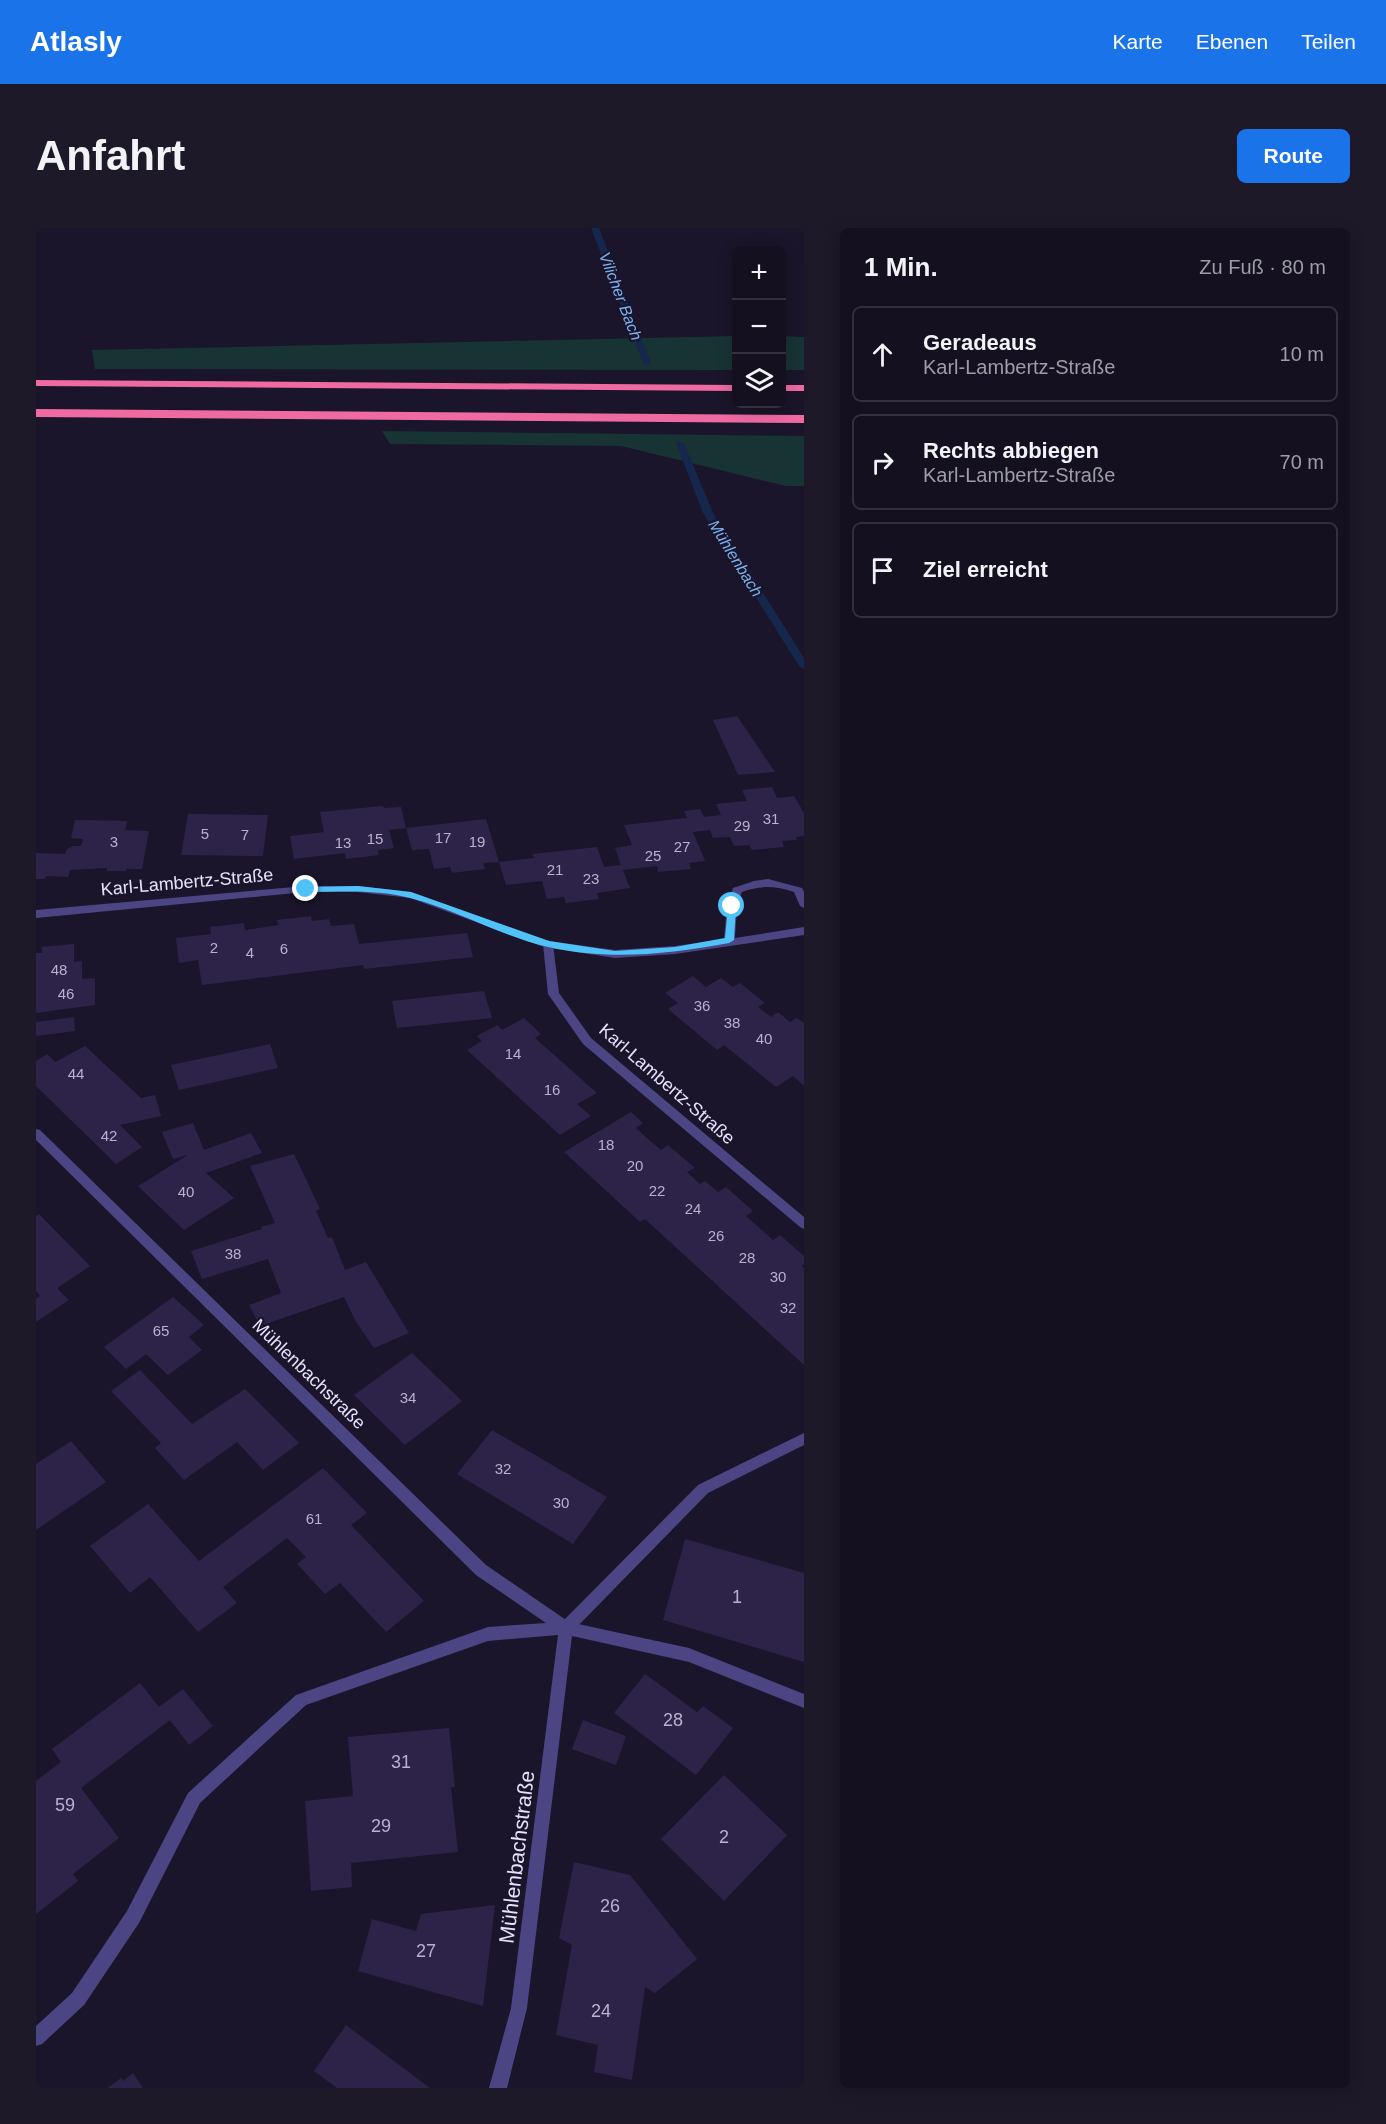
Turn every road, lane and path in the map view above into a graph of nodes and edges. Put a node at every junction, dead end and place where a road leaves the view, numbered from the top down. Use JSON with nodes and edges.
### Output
{"nodes":[{"id":1,"x":36,"y":383,"type":"edge"},
{"id":2,"x":732,"y":388,"type":"edge"},
{"id":3,"x":786,"y":388,"type":"edge"},
{"id":4,"x":804,"y":388,"type":"edge"},
{"id":5,"x":36,"y":413,"type":"edge"},
{"id":6,"x":804,"y":419,"type":"edge"},
{"id":7,"x":804,"y":903,"type":"edge"},
{"id":8,"x":36,"y":914,"type":"edge"},
{"id":9,"x":804,"y":931,"type":"edge"},
{"id":10,"x":729,"y":940,"type":"junction"},
{"id":11,"x":548,"y":944,"type":"junction"},
{"id":12,"x":36,"y":1133,"type":"edge"},
{"id":13,"x":804,"y":1224,"type":"edge"},
{"id":14,"x":804,"y":1439,"type":"edge"},
{"id":15,"x":566,"y":1628,"type":"junction"},
{"id":16,"x":804,"y":1701,"type":"edge"},
{"id":17,"x":36,"y":2038,"type":"edge"},
{"id":18,"x":498,"y":2088,"type":"edge"}],
"edges":[{"from":1,"to":2,"type":"highway"},
{"from":3,"to":4,"type":"highway"},
{"from":5,"to":6,"type":"highway"},
{"from":7,"to":10,"type":"street"},
{"from":8,"to":11,"type":"street","name":"Karl-Lambertz-Straße"},
{"from":9,"to":10,"type":"street","name":"Karl-Lambertz-Straße"},
{"from":10,"to":11,"type":"street","name":"Karl-Lambertz-Straße"},
{"from":11,"to":13,"type":"street","name":"Karl-Lambertz-Straße"},
{"from":12,"to":15,"type":"street","name":"Mühlenbachstraße"},
{"from":14,"to":15,"type":"street"},
{"from":15,"to":16,"type":"street"},
{"from":15,"to":17,"type":"street"},
{"from":15,"to":18,"type":"street","name":"Mühlenbachstraße"}]}
